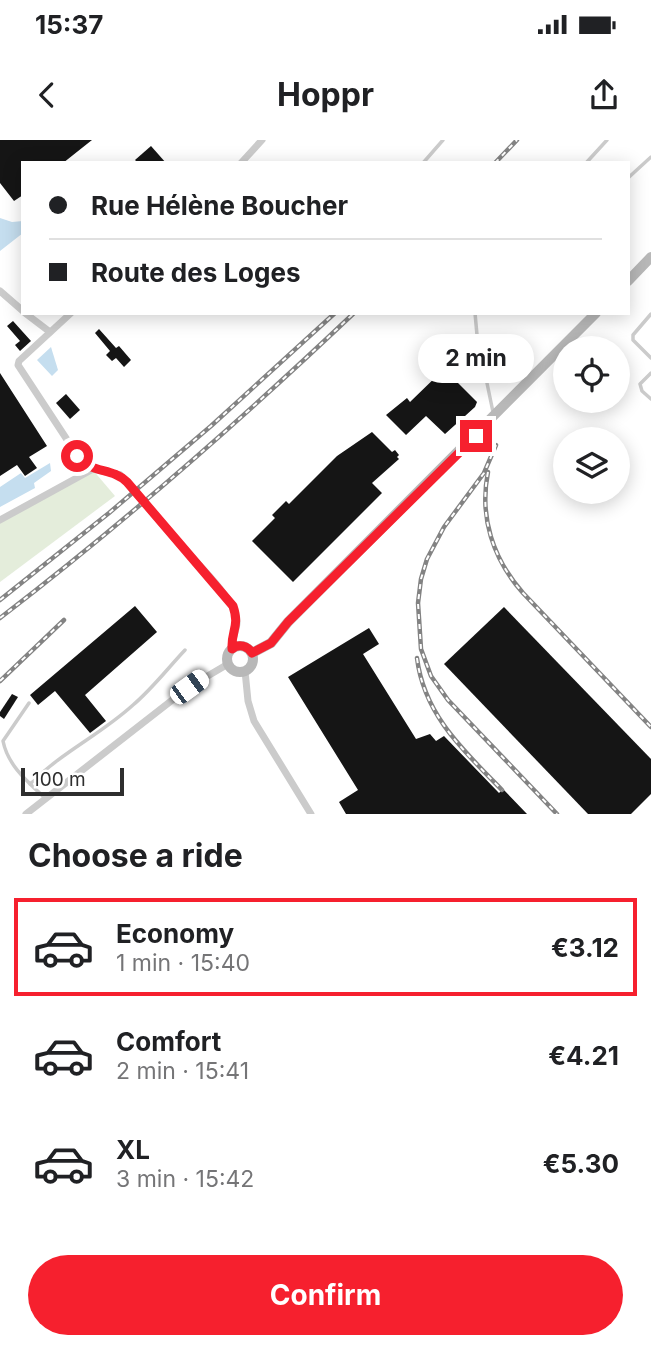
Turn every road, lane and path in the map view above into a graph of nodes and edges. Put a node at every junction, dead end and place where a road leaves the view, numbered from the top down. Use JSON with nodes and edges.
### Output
{"nodes":[{"id":1,"x":262,"y":140,"type":"edge"},
{"id":2,"x":443,"y":140,"type":"edge"},
{"id":3,"x":607,"y":140,"type":"edge"},
{"id":4,"x":651,"y":158,"type":"edge"},
{"id":5,"x":243,"y":161,"type":"edge"},
{"id":6,"x":425,"y":161,"type":"edge"},
{"id":7,"x":588,"y":161,"type":"edge"},
{"id":8,"x":630,"y":176,"type":"edge"},
{"id":9,"x":651,"y":257,"type":"edge"},
{"id":10,"x":630,"y":279,"type":"edge"},
{"id":11,"x":0,"y":291,"type":"edge"},
{"id":12,"x":21,"y":309,"type":"edge"},
{"id":13,"x":651,"y":314,"type":"edge"},
{"id":14,"x":28,"y":315,"type":"edge"},
{"id":15,"x":69,"y":315,"type":"edge"},
{"id":16,"x":477,"y":315,"type":"edge"},
{"id":17,"x":594,"y":315,"type":"edge"},
{"id":18,"x":50,"y":332,"type":"junction"},
{"id":19,"x":651,"y":358,"type":"edge"},
{"id":20,"x":651,"y":373,"type":"edge"},
{"id":21,"x":651,"y":399,"type":"edge"},
{"id":22,"x":494,"y":418,"type":"junction"},
{"id":23,"x":93,"y":469,"type":"junction"},
{"id":24,"x":0,"y":520,"type":"edge"},
{"id":25,"x":232,"y":649,"type":"junction"},
{"id":26,"x":185,"y":650,"type":"dead end"},
{"id":27,"x":252,"y":653,"type":"junction"},
{"id":28,"x":228,"y":664,"type":"junction"},
{"id":29,"x":245,"y":671,"type":"junction"},
{"id":30,"x":29,"y":703,"type":"dead end"},
{"id":31,"x":30,"y":783,"type":"junction"},
{"id":32,"x":46,"y":799,"type":"junction"},
{"id":33,"x":26,"y":814,"type":"edge"},
{"id":34,"x":311,"y":814,"type":"edge"}],
"edges":[{"from":1,"to":5,"type":"street"},
{"from":2,"to":6,"type":"lane"},
{"from":3,"to":7,"type":"lane"},
{"from":4,"to":8,"type":"lane"},
{"from":9,"to":10,"type":"street"},
{"from":11,"to":12,"type":"street"},
{"from":13,"to":19,"type":"lane"},
{"from":14,"to":18,"type":"street"},
{"from":15,"to":18,"type":"street"},
{"from":16,"to":22,"type":"lane"},
{"from":17,"to":22,"type":"street"},
{"from":18,"to":23,"type":"street"},
{"from":20,"to":21,"type":"lane"},
{"from":22,"to":27,"type":"street"},
{"from":23,"to":24,"type":"street"},
{"from":23,"to":25,"type":"street","bridge":true},
{"from":25,"to":27,"type":"street"},
{"from":25,"to":28,"type":"street"},
{"from":26,"to":31,"type":"lane"},
{"from":27,"to":29,"type":"street"},
{"from":28,"to":29,"type":"street"},
{"from":28,"to":32,"type":"street"},
{"from":29,"to":34,"type":"street"},
{"from":30,"to":31,"type":"lane"},
{"from":31,"to":32,"type":"lane"},
{"from":32,"to":33,"type":"street"}]}
